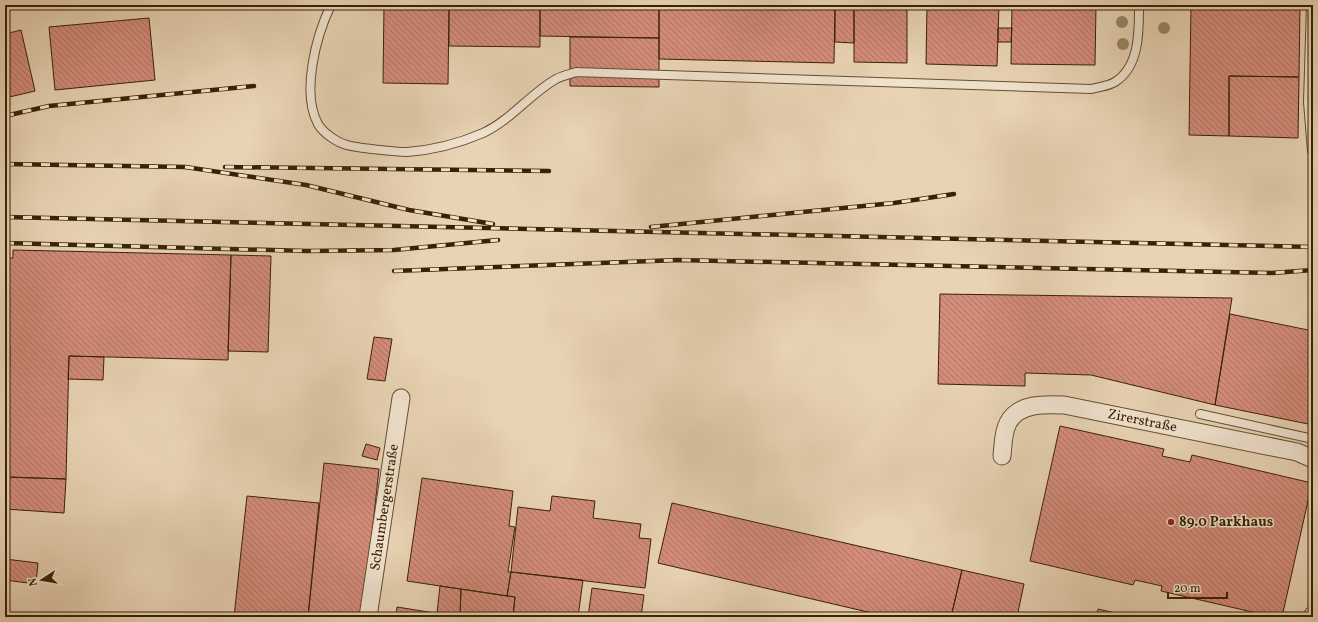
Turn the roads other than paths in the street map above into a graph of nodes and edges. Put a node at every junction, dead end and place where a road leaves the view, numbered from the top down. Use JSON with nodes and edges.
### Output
{"nodes":[{"id":1,"x":331,"y":5,"type":"edge"},
{"id":2,"x":1139,"y":5,"type":"edge"},
{"id":3,"x":1311,"y":5,"type":"edge"},
{"id":4,"x":1312,"y":151,"type":"edge"},
{"id":5,"x":401,"y":398,"type":"dead end"},
{"id":6,"x":1200,"y":414,"type":"dead end"},
{"id":7,"x":1313,"y":439,"type":"edge"},
{"id":8,"x":1002,"y":456,"type":"dead end"},
{"id":9,"x":1313,"y":459,"type":"edge"},
{"id":10,"x":368,"y":617,"type":"edge"}],
"edges":[{"from":1,"to":2,"type":"lane"},
{"from":3,"to":4,"type":"lane"},
{"from":5,"to":10,"type":"street","name":"Schaumbergerstraße"},
{"from":6,"to":7,"type":"lane"},
{"from":8,"to":9,"type":"street","name":"Zirerstraße"}]}
